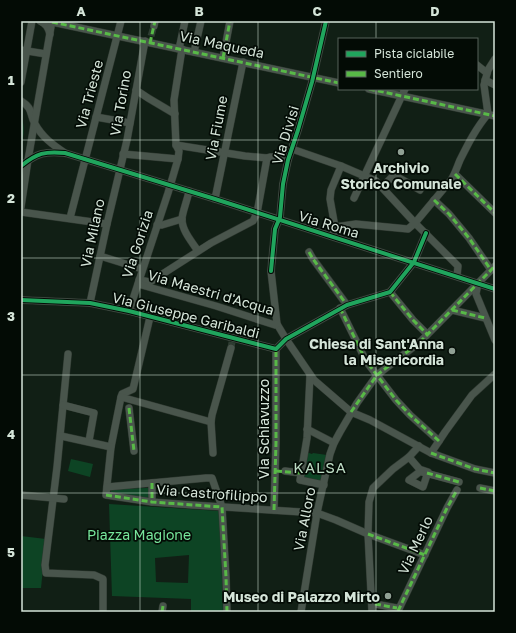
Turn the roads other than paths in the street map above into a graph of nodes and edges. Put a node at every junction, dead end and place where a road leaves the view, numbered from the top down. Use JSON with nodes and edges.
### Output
{"nodes":[{"id":1,"x":32,"y":21,"type":"edge"},
{"id":2,"x":40,"y":21,"type":"edge"},
{"id":3,"x":52,"y":21,"type":"edge"},
{"id":4,"x":121,"y":21,"type":"edge"},
{"id":5,"x":185,"y":21,"type":"edge"},
{"id":6,"x":201,"y":21,"type":"edge"},
{"id":7,"x":230,"y":21,"type":"edge"},
{"id":8,"x":326,"y":21,"type":"edge"},
{"id":9,"x":50,"y":34,"type":"junction"},
{"id":10,"x":118,"y":36,"type":"junction"},
{"id":11,"x":149,"y":40,"type":"junction"},
{"id":12,"x":180,"y":49,"type":"junction"},
{"id":13,"x":24,"y":50,"type":"edge"},
{"id":14,"x":194,"y":52,"type":"junction"},
{"id":15,"x":46,"y":54,"type":"junction"},
{"id":16,"x":224,"y":58,"type":"junction"},
{"id":17,"x":495,"y":59,"type":"edge"},
{"id":18,"x":243,"y":62,"type":"junction"},
{"id":19,"x":478,"y":65,"type":"edge"},
{"id":20,"x":313,"y":77,"type":"junction"},
{"id":21,"x":486,"y":77,"type":"junction"},
{"id":22,"x":21,"y":82,"type":"edge"},
{"id":23,"x":338,"y":83,"type":"edge"},
{"id":24,"x":495,"y":85,"type":"edge"},
{"id":25,"x":136,"y":90,"type":"junction"},
{"id":26,"x":381,"y":90,"type":"edge"},
{"id":27,"x":404,"y":92,"type":"edge"},
{"id":28,"x":21,"y":101,"type":"edge"},
{"id":29,"x":175,"y":114,"type":"junction"},
{"id":30,"x":492,"y":115,"type":"edge"},
{"id":31,"x":96,"y":117,"type":"junction"},
{"id":32,"x":34,"y":123,"type":"junction"},
{"id":33,"x":130,"y":123,"type":"junction"},
{"id":34,"x":176,"y":145,"type":"junction"},
{"id":35,"x":292,"y":149,"type":"junction"},
{"id":36,"x":65,"y":153,"type":"junction"},
{"id":37,"x":224,"y":153,"type":"junction"},
{"id":38,"x":123,"y":154,"type":"junction"},
{"id":39,"x":267,"y":158,"type":"junction"},
{"id":40,"x":86,"y":159,"type":"junction"},
{"id":41,"x":178,"y":159,"type":"junction"},
{"id":42,"x":28,"y":160,"type":"junction"},
{"id":43,"x":288,"y":160,"type":"junction"},
{"id":44,"x":21,"y":166,"type":"edge"},
{"id":45,"x":342,"y":166,"type":"junction"},
{"id":46,"x":120,"y":169,"type":"junction"},
{"id":47,"x":455,"y":174,"type":"junction"},
{"id":48,"x":365,"y":175,"type":"junction"},
{"id":49,"x":170,"y":185,"type":"junction"},
{"id":50,"x":382,"y":187,"type":"junction"},
{"id":51,"x":22,"y":188,"type":"edge"},
{"id":52,"x":420,"y":190,"type":"dead end"},
{"id":53,"x":189,"y":191,"type":"junction"},
{"id":54,"x":354,"y":198,"type":"dead end"},
{"id":55,"x":215,"y":199,"type":"junction"},
{"id":56,"x":434,"y":200,"type":"junction"},
{"id":57,"x":21,"y":207,"type":"edge"},
{"id":58,"x":21,"y":212,"type":"edge"},
{"id":59,"x":257,"y":213,"type":"junction"},
{"id":60,"x":495,"y":213,"type":"edge"},
{"id":61,"x":70,"y":218,"type":"junction"},
{"id":62,"x":182,"y":219,"type":"junction"},
{"id":63,"x":278,"y":219,"type":"junction"},
{"id":64,"x":415,"y":223,"type":"junction"},
{"id":65,"x":107,"y":224,"type":"junction"},
{"id":66,"x":157,"y":225,"type":"junction"},
{"id":67,"x":335,"y":227,"type":"junction"},
{"id":68,"x":426,"y":233,"type":"junction"},
{"id":69,"x":332,"y":236,"type":"junction"},
{"id":70,"x":198,"y":251,"type":"junction"},
{"id":71,"x":309,"y":252,"type":"dead end"},
{"id":72,"x":100,"y":256,"type":"junction"},
{"id":73,"x":414,"y":262,"type":"junction"},
{"id":74,"x":493,"y":268,"type":"edge"},
{"id":75,"x":142,"y":269,"type":"junction"},
{"id":76,"x":457,"y":276,"type":"junction"},
{"id":77,"x":138,"y":282,"type":"junction"},
{"id":78,"x":478,"y":283,"type":"junction"},
{"id":79,"x":495,"y":288,"type":"edge"},
{"id":80,"x":390,"y":292,"type":"junction"},
{"id":81,"x":21,"y":300,"type":"edge"},
{"id":82,"x":90,"y":302,"type":"junction"},
{"id":83,"x":343,"y":307,"type":"junction"},
{"id":84,"x":452,"y":310,"type":"junction"},
{"id":85,"x":129,"y":311,"type":"junction"},
{"id":86,"x":150,"y":317,"type":"junction"},
{"id":87,"x":485,"y":318,"type":"junction"},
{"id":88,"x":277,"y":324,"type":"junction"},
{"id":89,"x":427,"y":334,"type":"junction"},
{"id":90,"x":286,"y":339,"type":"junction"},
{"id":91,"x":495,"y":340,"type":"edge"},
{"id":92,"x":232,"y":343,"type":"junction"},
{"id":93,"x":276,"y":349,"type":"junction"},
{"id":94,"x":68,"y":354,"type":"dead end"},
{"id":95,"x":310,"y":375,"type":"junction"},
{"id":96,"x":377,"y":375,"type":"junction"},
{"id":97,"x":494,"y":375,"type":"edge"},
{"id":98,"x":121,"y":397,"type":"junction"},
{"id":99,"x":63,"y":405,"type":"junction"},
{"id":100,"x":129,"y":408,"type":"dead end"},
{"id":101,"x":351,"y":412,"type":"junction"},
{"id":102,"x":211,"y":422,"type":"junction"},
{"id":103,"x":307,"y":429,"type":"junction"},
{"id":104,"x":60,"y":439,"type":"junction"},
{"id":105,"x":89,"y":441,"type":"junction"},
{"id":106,"x":439,"y":441,"type":"junction"},
{"id":107,"x":334,"y":443,"type":"junction"},
{"id":108,"x":419,"y":446,"type":"junction"},
{"id":109,"x":111,"y":447,"type":"junction"},
{"id":110,"x":134,"y":452,"type":"dead end"},
{"id":111,"x":213,"y":453,"type":"dead end"},
{"id":112,"x":431,"y":454,"type":"junction"},
{"id":113,"x":409,"y":457,"type":"junction"},
{"id":114,"x":285,"y":472,"type":"dead end"},
{"id":115,"x":301,"y":473,"type":"junction"},
{"id":116,"x":495,"y":473,"type":"edge"},
{"id":117,"x":459,"y":482,"type":"dead end"},
{"id":118,"x":152,"y":483,"type":"junction"},
{"id":119,"x":324,"y":485,"type":"junction"},
{"id":120,"x":107,"y":487,"type":"junction"},
{"id":121,"x":480,"y":488,"type":"dead end"},
{"id":122,"x":457,"y":490,"type":"dead end"},
{"id":123,"x":495,"y":491,"type":"edge"},
{"id":124,"x":21,"y":496,"type":"edge"},
{"id":125,"x":54,"y":498,"type":"junction"},
{"id":126,"x":64,"y":499,"type":"dead end"},
{"id":127,"x":152,"y":502,"type":"junction"},
{"id":128,"x":222,"y":507,"type":"junction"},
{"id":129,"x":274,"y":510,"type":"junction"},
{"id":130,"x":317,"y":513,"type":"junction"},
{"id":131,"x":368,"y":534,"type":"junction"},
{"id":132,"x":425,"y":555,"type":"junction"},
{"id":133,"x":380,"y":603,"type":"dead end"},
{"id":134,"x":398,"y":611,"type":"edge"},
{"id":135,"x":103,"y":612,"type":"edge"},
{"id":136,"x":227,"y":612,"type":"edge"},
{"id":137,"x":301,"y":612,"type":"edge"},
{"id":138,"x":372,"y":612,"type":"edge"}],
"edges":[{"from":1,"to":13,"type":"street"},
{"from":2,"to":9,"type":"street"},
{"from":3,"to":9,"type":"street"},
{"from":3,"to":10,"type":"street","name":"Via Maqueda"},
{"from":4,"to":10,"type":"street","name":"Via Trieste"},
{"from":5,"to":12,"type":"street"},
{"from":6,"to":14,"type":"street"},
{"from":7,"to":16,"type":"street"},
{"from":8,"to":20,"type":"street","name":"Via Divisi"},
{"from":9,"to":15,"type":"street"},
{"from":10,"to":11,"type":"street","name":"Via Maqueda"},
{"from":10,"to":31,"type":"street","name":"Via Trieste"},
{"from":11,"to":12,"type":"street","name":"Via Maqueda"},
{"from":11,"to":25,"type":"street","name":"Via Torino"},
{"from":12,"to":14,"type":"street","name":"Via Maqueda"},
{"from":12,"to":29,"type":"street"},
{"from":13,"to":15,"type":"street"},
{"from":13,"to":22,"type":"street"},
{"from":14,"to":16,"type":"street","name":"Via Maqueda"},
{"from":15,"to":32,"type":"street"},
{"from":16,"to":18,"type":"street","name":"Via Maqueda"},
{"from":17,"to":21,"type":"street"},
{"from":18,"to":20,"type":"street","name":"Via Maqueda"},
{"from":18,"to":37,"type":"street","name":"Via Fiume"},
{"from":19,"to":21,"type":"street"},
{"from":20,"to":23,"type":"street","name":"Via Maqueda"},
{"from":20,"to":35,"type":"street","name":"Via Divisi"},
{"from":21,"to":24,"type":"street"},
{"from":21,"to":30,"type":"street"},
{"from":25,"to":29,"type":"street"},
{"from":25,"to":33,"type":"street","name":"Via Torino"},
{"from":26,"to":27,"type":"street"},
{"from":27,"to":30,"type":"street"},
{"from":27,"to":48,"type":"street"},
{"from":28,"to":32,"type":"street"},
{"from":29,"to":34,"type":"street"},
{"from":30,"to":47,"type":"street"},
{"from":31,"to":33,"type":"street"},
{"from":31,"to":40,"type":"street","name":"Via Trieste"},
{"from":32,"to":36,"type":"street"},
{"from":32,"to":42,"type":"street"},
{"from":33,"to":38,"type":"street","name":"Via Torino"},
{"from":34,"to":37,"type":"street"},
{"from":34,"to":41,"type":"street"},
{"from":35,"to":43,"type":"street","name":"Via Divisi"},
{"from":35,"to":45,"type":"street"},
{"from":36,"to":40,"type":"street","name":"Via Roma"},
{"from":36,"to":42,"type":"street"},
{"from":37,"to":39,"type":"street"},
{"from":37,"to":55,"type":"street","name":"Via Fiume"},
{"from":38,"to":41,"type":"street"},
{"from":38,"to":46,"type":"street","name":"Via Torino"},
{"from":39,"to":43,"type":"street"},
{"from":39,"to":59,"type":"street"},
{"from":40,"to":46,"type":"street","name":"Via Roma"},
{"from":40,"to":61,"type":"street","name":"Via Trieste"},
{"from":41,"to":49,"type":"street","name":"Via Gorizia"},
{"from":42,"to":44,"type":"street"},
{"from":42,"to":51,"type":"street"},
{"from":43,"to":63,"type":"street","name":"Via Divisi"},
{"from":45,"to":48,"type":"street"},
{"from":45,"to":67,"type":"street"},
{"from":46,"to":49,"type":"street","name":"Via Roma"},
{"from":46,"to":65,"type":"street","name":"Via Milano"},
{"from":47,"to":56,"type":"street"},
{"from":47,"to":60,"type":"street"},
{"from":48,"to":50,"type":"street"},
{"from":48,"to":54,"type":"street"},
{"from":49,"to":53,"type":"street","name":"Via Roma"},
{"from":49,"to":66,"type":"street","name":"Via Gorizia"},
{"from":50,"to":52,"type":"street"},
{"from":50,"to":64,"type":"street"},
{"from":51,"to":57,"type":"street"},
{"from":53,"to":55,"type":"street","name":"Via Roma"},
{"from":53,"to":62,"type":"street"},
{"from":55,"to":59,"type":"street","name":"Via Roma"},
{"from":56,"to":64,"type":"street"},
{"from":56,"to":74,"type":"street"},
{"from":58,"to":61,"type":"street"},
{"from":59,"to":63,"type":"street","name":"Via Roma"},
{"from":59,"to":70,"type":"street"},
{"from":61,"to":65,"type":"street"},
{"from":62,"to":66,"type":"street"},
{"from":62,"to":70,"type":"street"},
{"from":63,"to":69,"type":"street","name":"Via Roma"},
{"from":63,"to":88,"type":"street","name":"Via Divisi"},
{"from":64,"to":67,"type":"street"},
{"from":64,"to":68,"type":"street"},
{"from":65,"to":72,"type":"street","name":"Via Milano"},
{"from":66,"to":75,"type":"street","name":"Via Gorizia"},
{"from":67,"to":69,"type":"street"},
{"from":68,"to":73,"type":"street"},
{"from":68,"to":76,"type":"street"},
{"from":69,"to":73,"type":"street","name":"Via Roma"},
{"from":70,"to":77,"type":"street"},
{"from":71,"to":83,"type":"street"},
{"from":72,"to":75,"type":"street"},
{"from":72,"to":82,"type":"street","name":"Via Milano"},
{"from":73,"to":76,"type":"street","name":"Via Roma"},
{"from":73,"to":80,"type":"street"},
{"from":74,"to":78,"type":"street","name":"Via Alloro"},
{"from":75,"to":77,"type":"street","name":"Via Gorizia"},
{"from":76,"to":78,"type":"street","name":"Via Roma"},
{"from":77,"to":85,"type":"street","name":"Via Gorizia"},
{"from":77,"to":88,"type":"street","name":"Via Maestri d'Acqua"},
{"from":78,"to":79,"type":"street","name":"Via Roma"},
{"from":78,"to":84,"type":"street","name":"Via Alloro"},
{"from":78,"to":87,"type":"street"},
{"from":80,"to":83,"type":"street"},
{"from":80,"to":89,"type":"street"},
{"from":81,"to":82,"type":"street","name":"Via Giuseppe Garibaldi"},
{"from":82,"to":85,"type":"street","name":"Via Giuseppe Garibaldi"},
{"from":83,"to":90,"type":"street"},
{"from":83,"to":96,"type":"street"},
{"from":84,"to":87,"type":"street"},
{"from":84,"to":89,"type":"street","name":"Via Alloro"},
{"from":85,"to":86,"type":"street","name":"Via Giuseppe Garibaldi"},
{"from":86,"to":92,"type":"street","name":"Via Giuseppe Garibaldi"},
{"from":86,"to":98,"type":"street"},
{"from":87,"to":91,"type":"street"},
{"from":88,"to":90,"type":"street","name":"Via Divisi"},
{"from":89,"to":96,"type":"street","name":"Via Alloro"},
{"from":90,"to":93,"type":"street"},
{"from":90,"to":95,"type":"street","name":"Via Divisi"},
{"from":92,"to":93,"type":"street","name":"Via Giuseppe Garibaldi"},
{"from":92,"to":102,"type":"street"},
{"from":93,"to":129,"type":"street","name":"Via Schiavuzzo"},
{"from":94,"to":99,"type":"street"},
{"from":95,"to":101,"type":"street","name":"Via Divisi"},
{"from":95,"to":103,"type":"street"},
{"from":96,"to":101,"type":"street","name":"Via Alloro"},
{"from":96,"to":106,"type":"street"},
{"from":97,"to":106,"type":"street"},
{"from":98,"to":102,"type":"street"},
{"from":98,"to":109,"type":"street"},
{"from":99,"to":104,"type":"street"},
{"from":99,"to":105,"type":"street"},
{"from":100,"to":110,"type":"street"},
{"from":101,"to":107,"type":"street","name":"Via Alloro"},
{"from":101,"to":108,"type":"street","name":"Via Divisi"},
{"from":102,"to":111,"type":"street"},
{"from":103,"to":107,"type":"street"},
{"from":103,"to":115,"type":"street"},
{"from":104,"to":105,"type":"street"},
{"from":104,"to":125,"type":"street"},
{"from":105,"to":109,"type":"street"},
{"from":106,"to":112,"type":"street"},
{"from":107,"to":119,"type":"street","name":"Via Alloro"},
{"from":108,"to":112,"type":"street","name":"Via Divisi"},
{"from":108,"to":113,"type":"street"},
{"from":109,"to":120,"type":"street"},
{"from":112,"to":116,"type":"street","name":"Via Divisi"},
{"from":113,"to":117,"type":"street"},
{"from":113,"to":131,"type":"street"},
{"from":114,"to":115,"type":"street"},
{"from":115,"to":119,"type":"street"},
{"from":118,"to":120,"type":"street"},
{"from":118,"to":127,"type":"street"},
{"from":118,"to":128,"type":"street"},
{"from":119,"to":130,"type":"street","name":"Via Alloro"},
{"from":120,"to":127,"type":"street","name":"Via Castrofilippo"},
{"from":121,"to":123,"type":"street"},
{"from":122,"to":132,"type":"street","name":"Via Merlo"},
{"from":124,"to":125,"type":"street"},
{"from":125,"to":126,"type":"street"},
{"from":125,"to":135,"type":"street"},
{"from":127,"to":128,"type":"street","name":"Via Castrofilippo"},
{"from":128,"to":129,"type":"street","name":"Via Castrofilippo"},
{"from":128,"to":136,"type":"street"},
{"from":129,"to":130,"type":"street","name":"Via Castrofilippo"},
{"from":130,"to":131,"type":"street","name":"Via Castrofilippo"},
{"from":130,"to":137,"type":"street","name":"Via Alloro"},
{"from":131,"to":132,"type":"street","name":"Via Castrofilippo"},
{"from":131,"to":138,"type":"street"},
{"from":132,"to":134,"type":"street","name":"Via Merlo"},
{"from":133,"to":134,"type":"street"}]}
